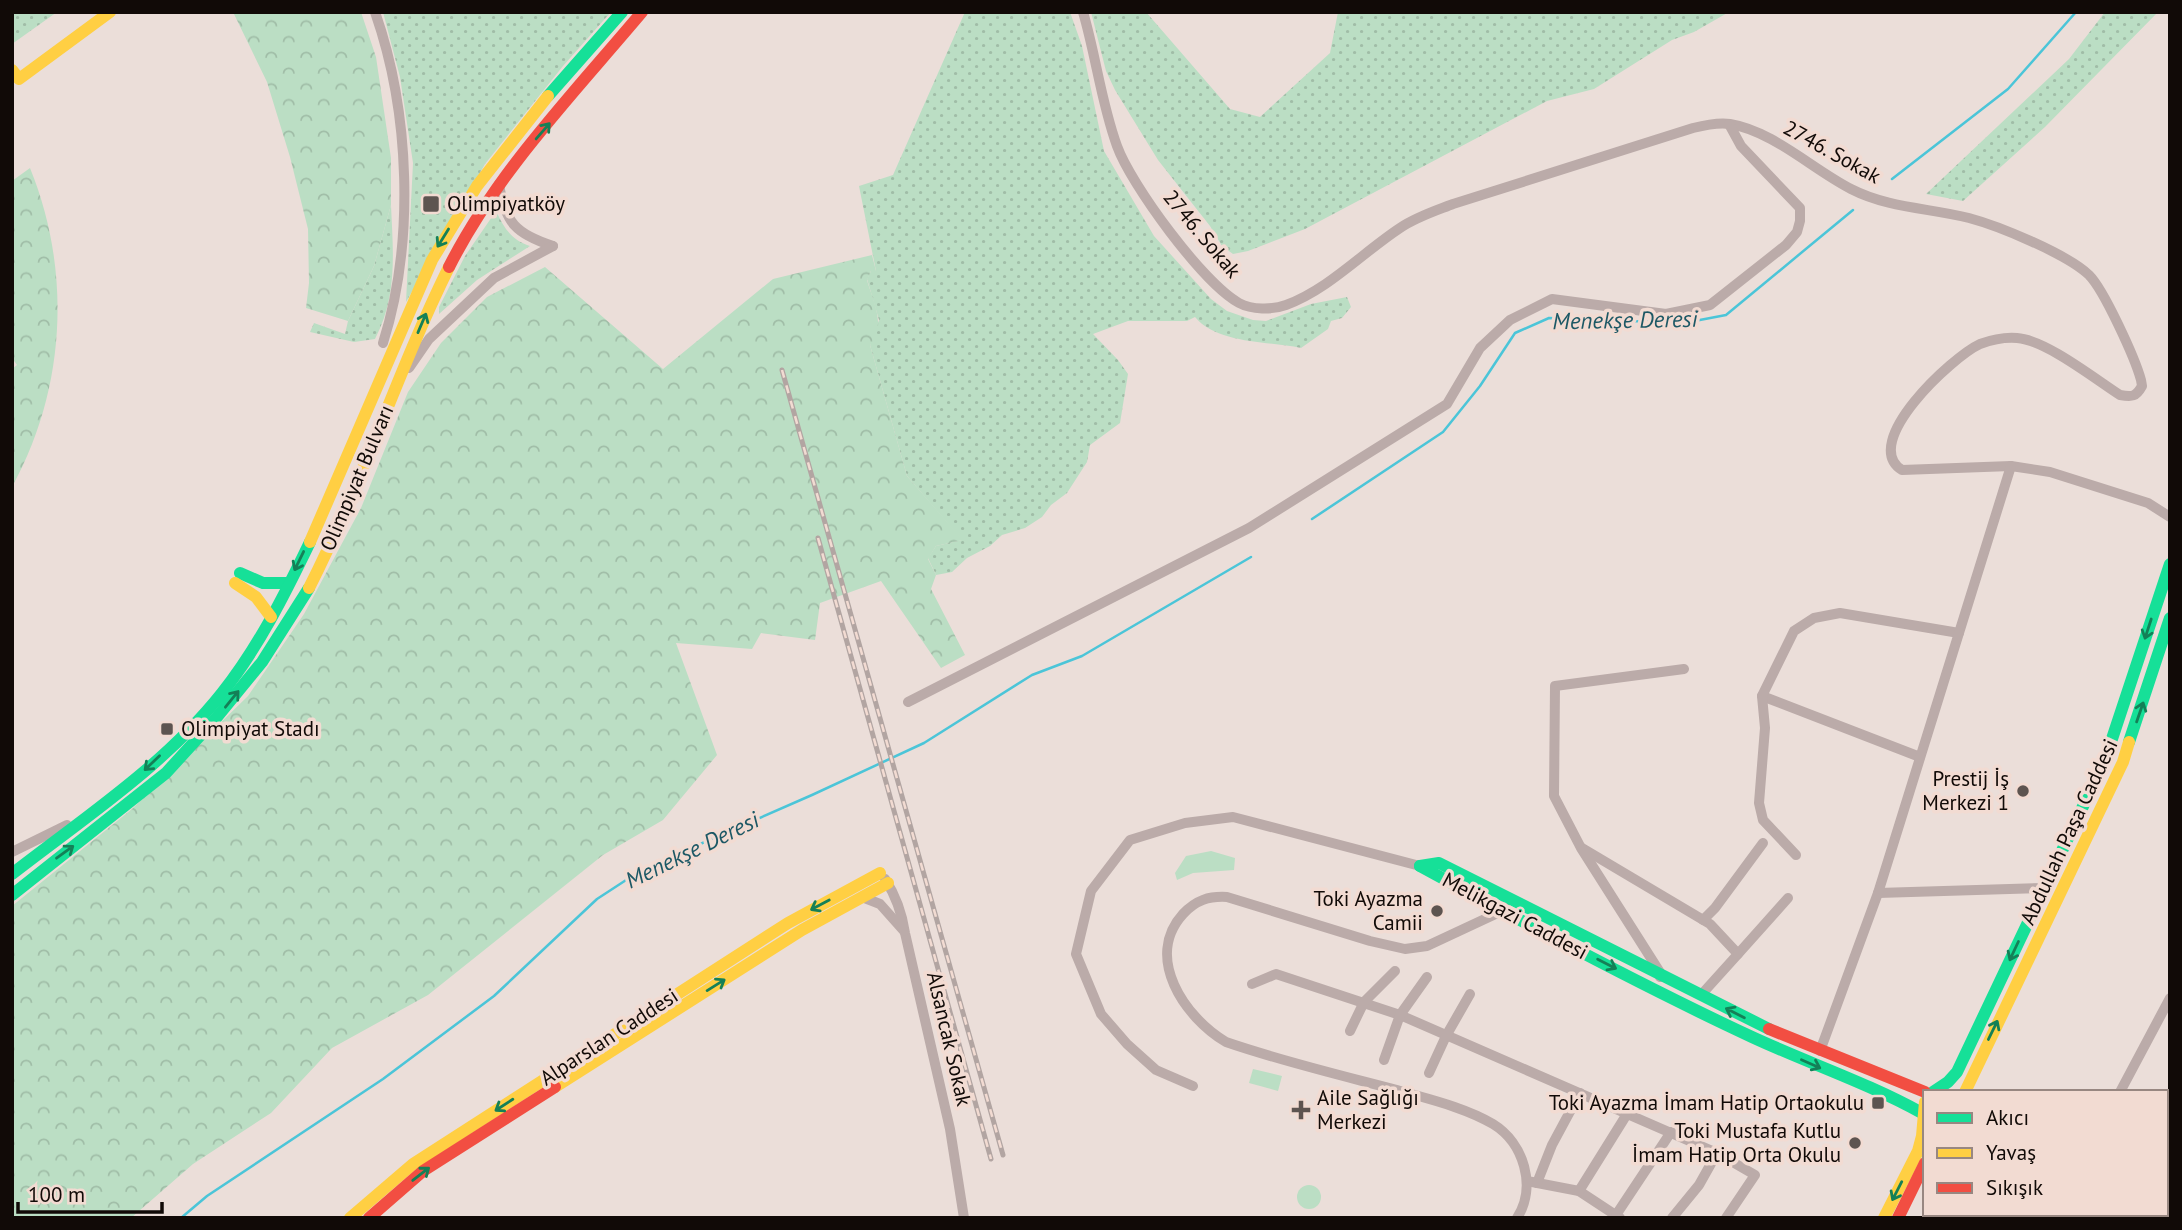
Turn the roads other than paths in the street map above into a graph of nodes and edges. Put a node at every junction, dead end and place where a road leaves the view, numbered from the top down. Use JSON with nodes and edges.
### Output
{"nodes":[{"id":1,"x":110,"y":12,"type":"edge"},
{"id":2,"x":375,"y":12,"type":"edge"},
{"id":3,"x":622,"y":12,"type":"edge"},
{"id":4,"x":642,"y":12,"type":"edge"},
{"id":5,"x":1083,"y":12,"type":"edge"},
{"id":6,"x":12,"y":70,"type":"edge"},
{"id":7,"x":1729,"y":124,"type":"junction"},
{"id":8,"x":499,"y":183,"type":"junction"},
{"id":9,"x":383,"y":344,"type":"dead end"},
{"id":10,"x":393,"y":392,"type":"junction"},
{"id":11,"x":2011,"y":466,"type":"junction"},
{"id":12,"x":2148,"y":503,"type":"junction"},
{"id":13,"x":2170,"y":506,"type":"edge"},
{"id":14,"x":2170,"y":517,"type":"edge"},
{"id":15,"x":2170,"y":564,"type":"edge"},
{"id":16,"x":289,"y":583,"type":"junction"},
{"id":17,"x":271,"y":617,"type":"junction"},
{"id":18,"x":2170,"y":618,"type":"edge"},
{"id":19,"x":1959,"y":634,"type":"junction"},
{"id":20,"x":1684,"y":669,"type":"dead end"},
{"id":21,"x":1762,"y":696,"type":"junction"},
{"id":22,"x":908,"y":702,"type":"dead end"},
{"id":23,"x":1920,"y":757,"type":"junction"},
{"id":24,"x":80,"y":819,"type":"junction"},
{"id":25,"x":1763,"y":843,"type":"dead end"},
{"id":26,"x":1581,"y":848,"type":"junction"},
{"id":27,"x":12,"y":852,"type":"edge"},
{"id":28,"x":1796,"y":855,"type":"dead end"},
{"id":29,"x":1420,"y":866,"type":"junction"},
{"id":30,"x":12,"y":875,"type":"edge"},
{"id":31,"x":884,"y":878,"type":"junction"},
{"id":32,"x":2043,"y":888,"type":"junction"},
{"id":33,"x":16,"y":892,"type":"edge"},
{"id":34,"x":1878,"y":893,"type":"junction"},
{"id":35,"x":862,"y":897,"type":"junction"},
{"id":36,"x":1508,"y":898,"type":"junction"},
{"id":37,"x":1788,"y":898,"type":"dead end"},
{"id":38,"x":1502,"y":911,"type":"junction"},
{"id":39,"x":1703,"y":920,"type":"junction"},
{"id":40,"x":904,"y":931,"type":"junction"},
{"id":41,"x":1738,"y":954,"type":"junction"},
{"id":42,"x":1395,"y":971,"type":"dead end"},
{"id":43,"x":1661,"y":974,"type":"junction"},
{"id":44,"x":1427,"y":977,"type":"dead end"},
{"id":45,"x":1252,"y":984,"type":"dead end"},
{"id":46,"x":1656,"y":988,"type":"junction"},
{"id":47,"x":1470,"y":994,"type":"dead end"},
{"id":48,"x":1701,"y":995,"type":"junction"},
{"id":49,"x":2170,"y":998,"type":"edge"},
{"id":50,"x":1364,"y":1002,"type":"junction"},
{"id":51,"x":1400,"y":1015,"type":"junction"},
{"id":52,"x":1350,"y":1031,"type":"dead end"},
{"id":53,"x":1446,"y":1036,"type":"junction"},
{"id":54,"x":1820,"y":1051,"type":"junction"},
{"id":55,"x":1384,"y":1060,"type":"dead end"},
{"id":56,"x":1429,"y":1073,"type":"dead end"},
{"id":57,"x":1193,"y":1086,"type":"dead end"},
{"id":58,"x":1929,"y":1090,"type":"edge"},
{"id":59,"x":1933,"y":1090,"type":"edge"},
{"id":60,"x":1966,"y":1090,"type":"edge"},
{"id":61,"x":2121,"y":1090,"type":"edge"},
{"id":62,"x":1580,"y":1093,"type":"junction"},
{"id":63,"x":1923,"y":1112,"type":"edge"},
{"id":64,"x":1627,"y":1114,"type":"junction"},
{"id":65,"x":1923,"y":1120,"type":"edge"},
{"id":66,"x":1671,"y":1132,"type":"junction"},
{"id":67,"x":1717,"y":1153,"type":"junction"},
{"id":68,"x":1923,"y":1167,"type":"edge"},
{"id":69,"x":1532,"y":1182,"type":"junction"},
{"id":70,"x":1579,"y":1191,"type":"junction"},
{"id":71,"x":1618,"y":1216,"type":"edge"},
{"id":72,"x":350,"y":1218,"type":"edge"},
{"id":73,"x":369,"y":1218,"type":"edge"},
{"id":74,"x":964,"y":1218,"type":"edge"},
{"id":75,"x":1517,"y":1218,"type":"edge"},
{"id":76,"x":1672,"y":1218,"type":"edge"},
{"id":77,"x":1726,"y":1218,"type":"edge"},
{"id":78,"x":1884,"y":1218,"type":"edge"},
{"id":79,"x":1898,"y":1218,"type":"edge"}],
"edges":[{"from":1,"to":6,"type":"main road"},
{"from":2,"to":9,"type":"street"},
{"from":3,"to":16,"type":"main road","name":"Olimpiyat Bulvarı","one_way":true},
{"from":8,"to":4,"type":"main road","name":"Olimpiyat Bulvarı","one_way":true},
{"from":5,"to":7,"type":"street","name":"2746. Sokak"},
{"from":7,"to":11,"type":"street","name":"2746. Sokak"},
{"from":7,"to":22,"type":"street"},
{"from":10,"to":8,"type":"main road","name":"Olimpiyat Bulvarı","one_way":true},
{"from":8,"to":10,"type":"street"},
{"from":33,"to":10,"type":"main road","name":"Olimpiyat Bulvarı","one_way":true},
{"from":11,"to":12,"type":"street","name":"2746. Sokak"},
{"from":11,"to":19,"type":"street"},
{"from":12,"to":13,"type":"street"},
{"from":12,"to":14,"type":"street"},
{"from":15,"to":32,"type":"main road","name":"Abdullah Paşa Caddesi","one_way":true},
{"from":16,"to":17,"type":"main road","name":"Olimpiyat Bulvarı"},
{"from":16,"to":17,"type":"main road"},
{"from":17,"to":24,"type":"main road","name":"Olimpiyat Bulvarı","one_way":true},
{"from":60,"to":18,"type":"main road","name":"Abdullah Paşa Caddesi","one_way":true},
{"from":19,"to":21,"type":"street"},
{"from":19,"to":23,"type":"street"},
{"from":20,"to":26,"type":"street"},
{"from":21,"to":23,"type":"street"},
{"from":21,"to":28,"type":"street"},
{"from":23,"to":34,"type":"street"},
{"from":24,"to":27,"type":"street"},
{"from":24,"to":30,"type":"main road","name":"Olimpiyat Bulvarı"},
{"from":25,"to":39,"type":"street"},
{"from":26,"to":39,"type":"street"},
{"from":26,"to":43,"type":"street"},
{"from":29,"to":36,"type":"main road","name":"Melikgazi Caddesi"},
{"from":29,"to":38,"type":"main road","name":"Melikgazi Caddesi"},
{"from":29,"to":57,"type":"street"},
{"from":30,"to":33,"type":"street"},
{"from":31,"to":35,"type":"main road","name":"Alparslan Caddesi"},
{"from":31,"to":40,"type":"street","name":"Alsancak Sokak"},
{"from":31,"to":72,"type":"main road","name":"Alparslan Caddesi","one_way":true},
{"from":32,"to":34,"type":"street"},
{"from":32,"to":59,"type":"main road","name":"Abdullah Paşa Caddesi","one_way":true},
{"from":34,"to":54,"type":"street"},
{"from":35,"to":40,"type":"street"},
{"from":73,"to":35,"type":"main road","name":"Alparslan Caddesi","one_way":true},
{"from":36,"to":38,"type":"street"},
{"from":36,"to":43,"type":"main road","name":"Melikgazi Caddesi"},
{"from":37,"to":41,"type":"street"},
{"from":38,"to":46,"type":"main road","name":"Melikgazi Caddesi","one_way":true},
{"from":38,"to":69,"type":"street"},
{"from":39,"to":41,"type":"street"},
{"from":40,"to":74,"type":"street","name":"Alsancak Sokak"},
{"from":41,"to":48,"type":"street"},
{"from":42,"to":50,"type":"street"},
{"from":43,"to":46,"type":"street"},
{"from":43,"to":48,"type":"main road","name":"Melikgazi Caddesi"},
{"from":44,"to":51,"type":"street"},
{"from":45,"to":50,"type":"street"},
{"from":46,"to":63,"type":"main road","name":"Melikgazi Caddesi","one_way":true},
{"from":47,"to":53,"type":"street"},
{"from":54,"to":48,"type":"main road","name":"Melikgazi Caddesi","one_way":true},
{"from":49,"to":61,"type":"street"},
{"from":50,"to":51,"type":"street"},
{"from":50,"to":52,"type":"street"},
{"from":51,"to":53,"type":"street"},
{"from":51,"to":55,"type":"street"},
{"from":53,"to":56,"type":"street"},
{"from":53,"to":62,"type":"street"},
{"from":54,"to":58,"type":"main road","name":"Melikgazi Caddesi"},
{"from":62,"to":64,"type":"street"},
{"from":62,"to":69,"type":"street"},
{"from":64,"to":66,"type":"street"},
{"from":64,"to":70,"type":"street"},
{"from":65,"to":78,"type":"main road","one_way":true},
{"from":66,"to":67,"type":"street"},
{"from":66,"to":71,"type":"street"},
{"from":67,"to":76,"type":"street"},
{"from":67,"to":77,"type":"street"},
{"from":68,"to":79,"type":"main road"},
{"from":69,"to":70,"type":"street"},
{"from":69,"to":75,"type":"street"},
{"from":70,"to":71,"type":"street"}]}
